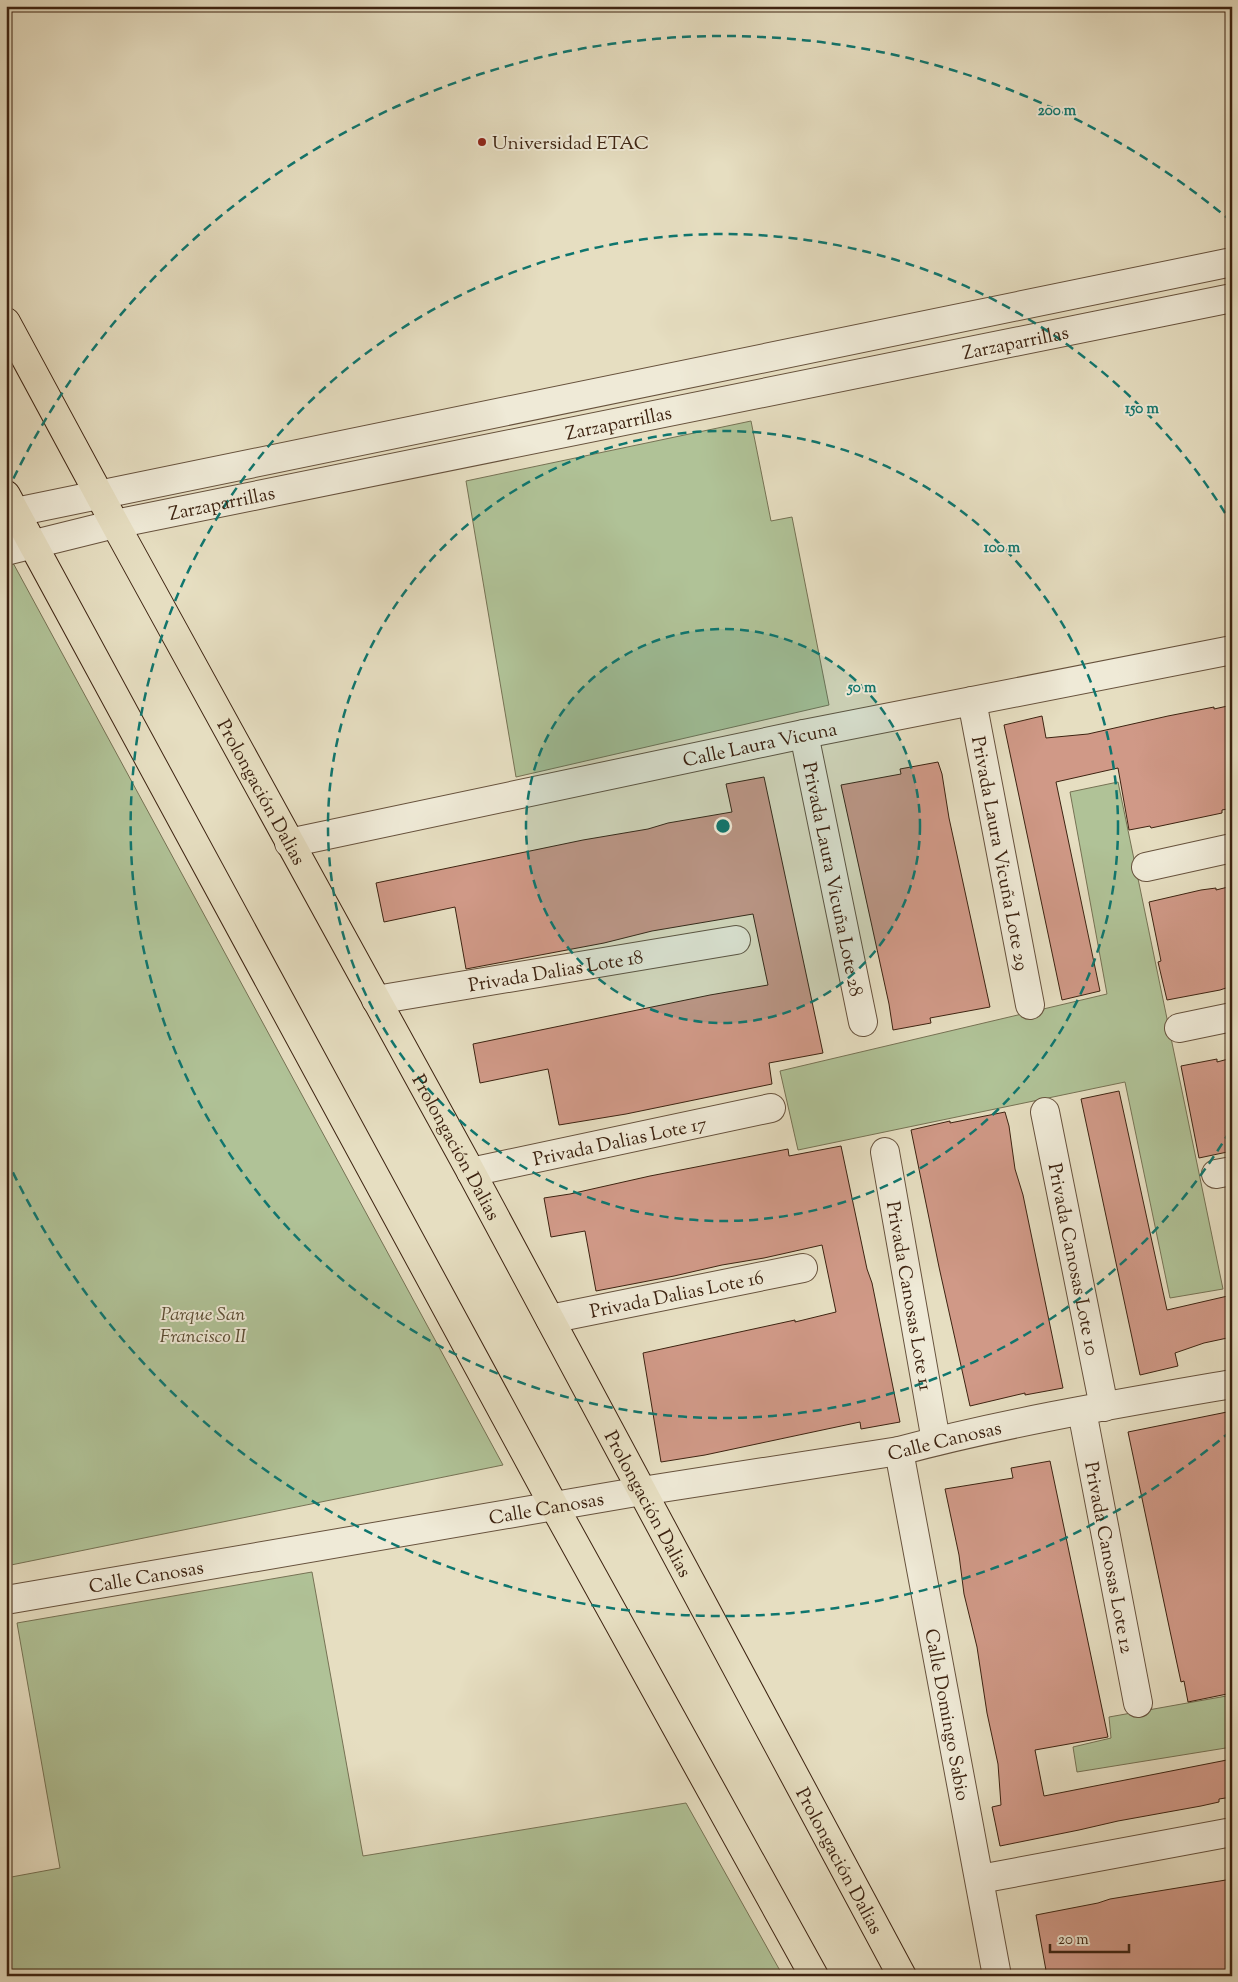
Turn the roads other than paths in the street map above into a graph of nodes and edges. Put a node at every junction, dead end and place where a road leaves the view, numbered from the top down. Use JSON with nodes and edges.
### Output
{"nodes":[{"id":1,"x":1232,"y":262,"type":"edge"},
{"id":2,"x":1232,"y":298,"type":"edge"},
{"id":3,"x":6,"y":322,"type":"edge"},
{"id":4,"x":100,"y":495,"type":"junction"},
{"id":5,"x":9,"y":507,"type":"edge"},
{"id":6,"x":115,"y":524,"type":"junction"},
{"id":7,"x":34,"y":545,"type":"junction"},
{"id":8,"x":6,"y":551,"type":"edge"},
{"id":9,"x":1232,"y":650,"type":"edge"},
{"id":10,"x":972,"y":701,"type":"junction"},
{"id":11,"x":804,"y":734,"type":"junction"},
{"id":12,"x":290,"y":842,"type":"junction"},
{"id":13,"x":1232,"y":848,"type":"edge"},
{"id":14,"x":1146,"y":867,"type":"dead end"},
{"id":15,"x":736,"y":940,"type":"dead end"},
{"id":16,"x":376,"y":1000,"type":"junction"},
{"id":17,"x":1030,"y":1005,"type":"dead end"},
{"id":18,"x":1232,"y":1017,"type":"edge"},
{"id":19,"x":863,"y":1022,"type":"dead end"},
{"id":20,"x":1179,"y":1028,"type":"dead end"},
{"id":21,"x":771,"y":1108,"type":"dead end"},
{"id":22,"x":1045,"y":1112,"type":"dead end"},
{"id":23,"x":885,"y":1152,"type":"dead end"},
{"id":24,"x":470,"y":1172,"type":"junction"},
{"id":25,"x":803,"y":1268,"type":"dead end"},
{"id":26,"x":550,"y":1319,"type":"junction"},
{"id":27,"x":1232,"y":1384,"type":"edge"},
{"id":28,"x":1093,"y":1409,"type":"junction"},
{"id":29,"x":936,"y":1441,"type":"junction"},
{"id":30,"x":899,"y":1451,"type":"junction"},
{"id":31,"x":642,"y":1490,"type":"junction"},
{"id":32,"x":554,"y":1506,"type":"junction"},
{"id":33,"x":6,"y":1600,"type":"edge"},
{"id":34,"x":1138,"y":1703,"type":"dead end"},
{"id":35,"x":1232,"y":1832,"type":"edge"},
{"id":36,"x":980,"y":1879,"type":"junction"},
{"id":37,"x":814,"y":1976,"type":"edge"},
{"id":38,"x":902,"y":1976,"type":"edge"},
{"id":39,"x":997,"y":1976,"type":"edge"}],
"edges":[{"from":1,"to":4,"type":"street","name":"Zarzaparrillas"},
{"from":2,"to":6,"type":"street","name":"Zarzaparrillas"},
{"from":3,"to":4,"type":"main road","name":"Prolongación Dalias"},
{"from":4,"to":5,"type":"street","name":"Zarzaparrillas"},
{"from":4,"to":6,"type":"main road","name":"Prolongación Dalias"},
{"from":5,"to":7,"type":"main road"},
{"from":6,"to":7,"type":"street","name":"Zarzaparrillas"},
{"from":6,"to":12,"type":"main road","name":"Prolongación Dalias"},
{"from":7,"to":8,"type":"street","name":"Zarzaparrillas"},
{"from":7,"to":32,"type":"main road"},
{"from":9,"to":10,"type":"street","name":"Calle Laura Vicuna"},
{"from":10,"to":11,"type":"street","name":"Calle Laura Vicuna"},
{"from":10,"to":17,"type":"street","name":"Privada Laura Vicuña Lote 29"},
{"from":11,"to":12,"type":"street","name":"Calle Laura Vicuna"},
{"from":11,"to":19,"type":"street","name":"Privada Laura Vicuña Lote 28"},
{"from":12,"to":16,"type":"main road","name":"Prolongación Dalias"},
{"from":13,"to":14,"type":"street"},
{"from":15,"to":16,"type":"street","name":"Privada Dalias Lote 18"},
{"from":16,"to":24,"type":"main road","name":"Prolongación Dalias"},
{"from":18,"to":20,"type":"street"},
{"from":21,"to":24,"type":"street","name":"Privada Dalias Lote 17"},
{"from":22,"to":28,"type":"street","name":"Privada Canosas Lote 10"},
{"from":23,"to":29,"type":"street","name":"Privada Canosas Lote 11"},
{"from":24,"to":26,"type":"main road","name":"Prolongación Dalias"},
{"from":25,"to":26,"type":"street","name":"Privada Dalias Lote 16"},
{"from":26,"to":31,"type":"main road","name":"Prolongación Dalias"},
{"from":27,"to":28,"type":"street","name":"Calle Canosas"},
{"from":28,"to":29,"type":"street","name":"Calle Canosas"},
{"from":28,"to":34,"type":"street","name":"Privada Canosas Lote 12"},
{"from":29,"to":30,"type":"street","name":"Calle Canosas"},
{"from":30,"to":31,"type":"street","name":"Calle Canosas"},
{"from":30,"to":36,"type":"street","name":"Calle Domingo Sabio"},
{"from":31,"to":32,"type":"street","name":"Calle Canosas"},
{"from":31,"to":38,"type":"main road","name":"Prolongación Dalias"},
{"from":32,"to":33,"type":"street","name":"Calle Canosas"},
{"from":32,"to":37,"type":"main road"},
{"from":35,"to":36,"type":"street"},
{"from":36,"to":39,"type":"street","name":"Calle Domingo Sabio"}]}
